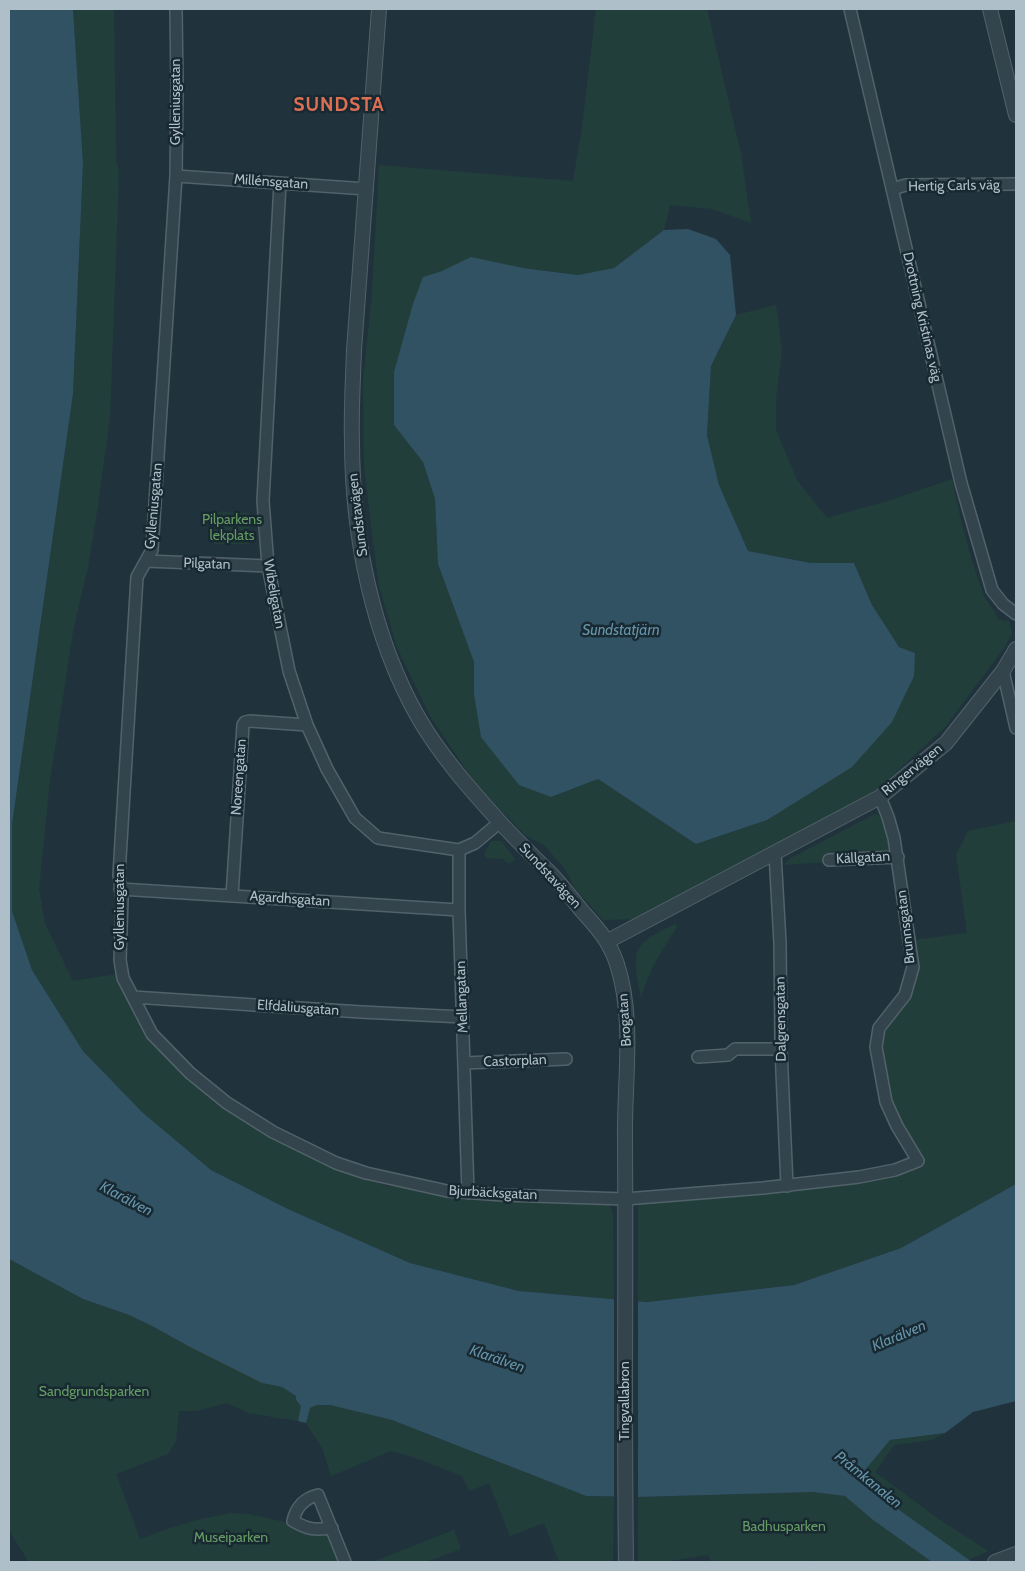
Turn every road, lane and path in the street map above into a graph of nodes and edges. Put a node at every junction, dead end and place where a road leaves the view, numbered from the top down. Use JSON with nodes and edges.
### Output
{"nodes":[{"id":1,"x":176,"y":9,"type":"edge"},
{"id":2,"x":379,"y":9,"type":"edge"},
{"id":3,"x":850,"y":9,"type":"edge"},
{"id":4,"x":990,"y":9,"type":"edge"},
{"id":5,"x":1016,"y":115,"type":"edge"},
{"id":6,"x":176,"y":176,"type":"junction"},
{"id":7,"x":280,"y":183,"type":"junction"},
{"id":8,"x":1016,"y":184,"type":"edge"},
{"id":9,"x":367,"y":189,"type":"junction"},
{"id":10,"x":892,"y":189,"type":"junction"},
{"id":11,"x":146,"y":561,"type":"junction"},
{"id":12,"x":268,"y":566,"type":"junction"},
{"id":13,"x":1016,"y":614,"type":"edge"},
{"id":14,"x":1016,"y":649,"type":"edge"},
{"id":15,"x":1003,"y":671,"type":"junction"},
{"id":16,"x":307,"y":725,"type":"junction"},
{"id":17,"x":1016,"y":728,"type":"edge"},
{"id":18,"x":880,"y":797,"type":"junction"},
{"id":19,"x":500,"y":822,"type":"junction"},
{"id":20,"x":459,"y":850,"type":"junction"},
{"id":21,"x":775,"y":853,"type":"junction"},
{"id":22,"x":898,"y":857,"type":"junction"},
{"id":23,"x":829,"y":860,"type":"dead end"},
{"id":24,"x":120,"y":888,"type":"junction"},
{"id":25,"x":232,"y":896,"type":"junction"},
{"id":26,"x":460,"y":910,"type":"junction"},
{"id":27,"x":608,"y":941,"type":"junction"},
{"id":28,"x":133,"y":997,"type":"junction"},
{"id":29,"x":463,"y":1017,"type":"junction"},
{"id":30,"x":782,"y":1049,"type":"junction"},
{"id":31,"x":698,"y":1057,"type":"dead end"},
{"id":32,"x":566,"y":1059,"type":"dead end"},
{"id":33,"x":464,"y":1063,"type":"junction"},
{"id":34,"x":918,"y":1161,"type":"joint"},
{"id":35,"x":787,"y":1186,"type":"junction"},
{"id":36,"x":468,"y":1193,"type":"junction"},
{"id":37,"x":625,"y":1199,"type":"junction"},
{"id":38,"x":625,"y":1290,"type":"joint"},
{"id":39,"x":332,"y":1528,"type":"dead end"},
{"id":40,"x":1016,"y":1554,"type":"edge"},
{"id":41,"x":345,"y":1562,"type":"edge"},
{"id":42,"x":626,"y":1562,"type":"edge"},
{"id":43,"x":995,"y":1562,"type":"edge"}],
"edges":[{"from":1,"to":6,"type":"street","name":"Gylleniusgatan"},
{"from":2,"to":9,"type":"street","name":"Sundstavägen"},
{"from":3,"to":10,"type":"street","name":"Drottning Kristinas väg"},
{"from":4,"to":5,"type":"street"},
{"from":6,"to":7,"type":"street","name":"Millénsgatan"},
{"from":6,"to":11,"type":"street","name":"Gylleniusgatan"},
{"from":7,"to":9,"type":"street","name":"Millénsgatan"},
{"from":7,"to":12,"type":"street","name":"Wibeligatan"},
{"from":8,"to":10,"type":"street","name":"Hertig Carls väg"},
{"from":9,"to":19,"type":"street","name":"Sundstavägen"},
{"from":10,"to":13,"type":"street","name":"Drottning Kristinas väg"},
{"from":11,"to":12,"type":"street","name":"Pilgatan"},
{"from":11,"to":24,"type":"street","name":"Gylleniusgatan"},
{"from":12,"to":16,"type":"street","name":"Wibeligatan"},
{"from":14,"to":15,"type":"street","name":"Ringervägen"},
{"from":15,"to":17,"type":"street"},
{"from":15,"to":18,"type":"street","name":"Ringervägen"},
{"from":16,"to":20,"type":"street","name":"Wibeligatan"},
{"from":16,"to":25,"type":"street","name":"Noreengatan"},
{"from":18,"to":21,"type":"street","name":"Ringervägen"},
{"from":18,"to":22,"type":"street","name":"Brunnsgatan"},
{"from":19,"to":20,"type":"street"},
{"from":19,"to":27,"type":"street","name":"Sundstavägen"},
{"from":20,"to":26,"type":"street","name":"Mellangatan"},
{"from":21,"to":27,"type":"street"},
{"from":21,"to":30,"type":"street","name":"Dalgrensgatan"},
{"from":22,"to":23,"type":"street","name":"Källgatan"},
{"from":22,"to":34,"type":"street","name":"Brunnsgatan"},
{"from":24,"to":25,"type":"street","name":"Agardhsgatan"},
{"from":24,"to":28,"type":"street","name":"Gylleniusgatan"},
{"from":25,"to":26,"type":"street","name":"Agardhsgatan"},
{"from":26,"to":29,"type":"street","name":"Mellangatan"},
{"from":27,"to":37,"type":"street","name":"Brogatan"},
{"from":28,"to":29,"type":"street","name":"Elfdaliusgatan"},
{"from":28,"to":36,"type":"street","name":"Bjurbäcksgatan"},
{"from":29,"to":33,"type":"street","name":"Mellangatan"},
{"from":30,"to":31,"type":"street"},
{"from":30,"to":35,"type":"street","name":"Dalgrensgatan"},
{"from":32,"to":33,"type":"street","name":"Castorplan"},
{"from":33,"to":36,"type":"street","name":"Mellangatan"},
{"from":34,"to":35,"type":"street","name":"Bjurbäcksgatan"},
{"from":35,"to":37,"type":"street","name":"Bjurbäcksgatan"},
{"from":36,"to":37,"type":"street","name":"Bjurbäcksgatan"},
{"from":37,"to":38,"type":"street","name":"Brogatan"},
{"from":38,"to":42,"type":"street","name":"Tingvallabron"},
{"from":39,"to":41,"type":"street"},
{"from":40,"to":43,"type":"street"}]}
